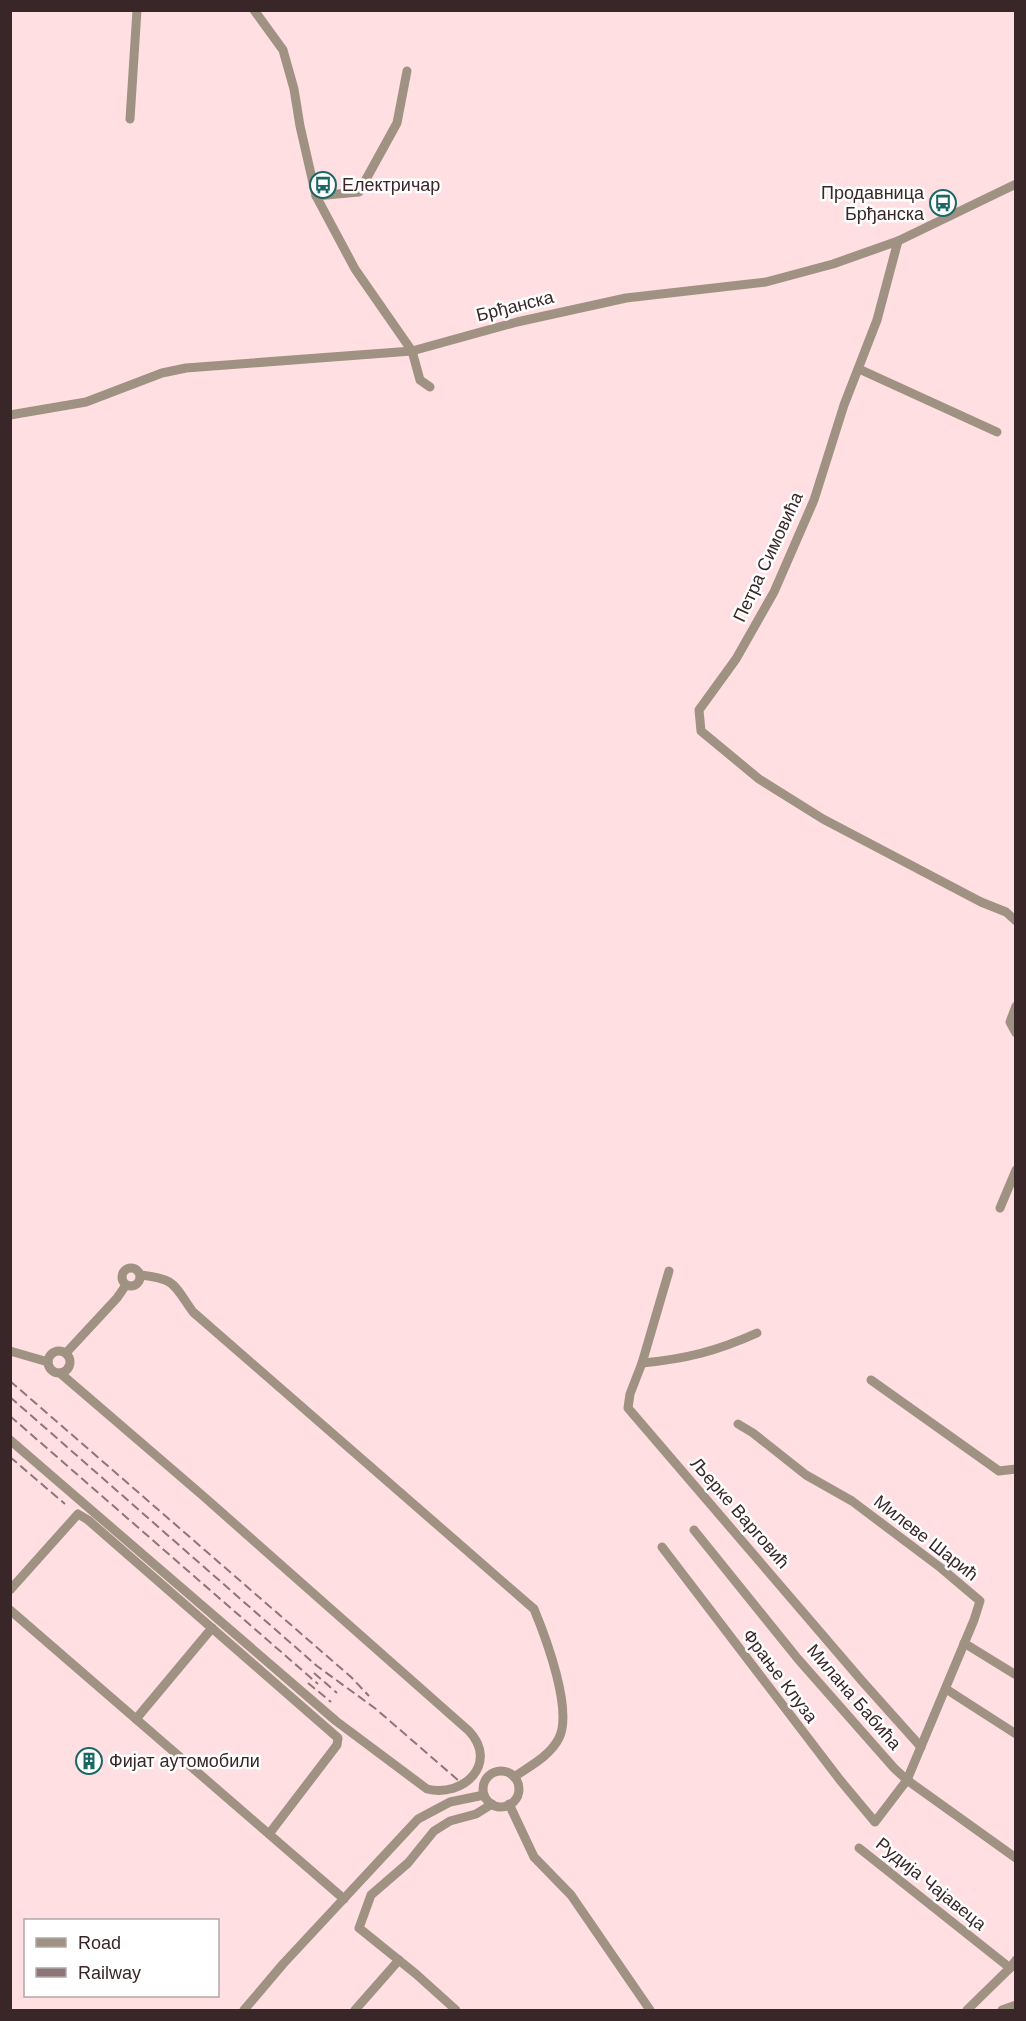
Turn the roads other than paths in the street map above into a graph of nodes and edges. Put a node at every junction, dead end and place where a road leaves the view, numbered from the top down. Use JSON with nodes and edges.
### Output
{"nodes":[{"id":1,"x":137,"y":10,"type":"edge"},
{"id":2,"x":254,"y":10,"type":"edge"},
{"id":3,"x":407,"y":71,"type":"dead end"},
{"id":4,"x":130,"y":120,"type":"dead end"},
{"id":5,"x":1016,"y":184,"type":"edge"},
{"id":6,"x":316,"y":196,"type":"junction"},
{"id":7,"x":898,"y":241,"type":"junction"},
{"id":8,"x":412,"y":351,"type":"junction"},
{"id":9,"x":859,"y":369,"type":"junction"},
{"id":10,"x":430,"y":387,"type":"dead end"},
{"id":11,"x":10,"y":415,"type":"edge"},
{"id":12,"x":997,"y":432,"type":"dead end"},
{"id":13,"x":1016,"y":921,"type":"edge"},
{"id":14,"x":1016,"y":1006,"type":"edge"},
{"id":15,"x":1016,"y":1033,"type":"edge"},
{"id":16,"x":1016,"y":1170,"type":"edge"},
{"id":17,"x":1000,"y":1208,"type":"dead end"},
{"id":18,"x":669,"y":1271,"type":"dead end"},
{"id":19,"x":141,"y":1275,"type":"junction"},
{"id":20,"x":126,"y":1285,"type":"junction"},
{"id":21,"x":757,"y":1333,"type":"dead end"},
{"id":22,"x":10,"y":1351,"type":"edge"},
{"id":23,"x":66,"y":1353,"type":"junction"},
{"id":24,"x":48,"y":1362,"type":"junction"},
{"id":25,"x":642,"y":1363,"type":"junction"},
{"id":26,"x":60,"y":1373,"type":"junction"},
{"id":27,"x":871,"y":1380,"type":"dead end"},
{"id":28,"x":738,"y":1424,"type":"dead end"},
{"id":29,"x":10,"y":1440,"type":"edge"},
{"id":30,"x":1016,"y":1469,"type":"edge"},
{"id":31,"x":694,"y":1530,"type":"dead end"},
{"id":32,"x":662,"y":1547,"type":"dead end"},
{"id":33,"x":10,"y":1590,"type":"edge"},
{"id":34,"x":10,"y":1610,"type":"edge"},
{"id":35,"x":212,"y":1628,"type":"junction"},
{"id":36,"x":964,"y":1643,"type":"junction"},
{"id":37,"x":1016,"y":1675,"type":"edge"},
{"id":38,"x":946,"y":1689,"type":"junction"},
{"id":39,"x":136,"y":1719,"type":"junction"},
{"id":40,"x":1016,"y":1734,"type":"edge"},
{"id":41,"x":921,"y":1747,"type":"junction"},
{"id":42,"x":514,"y":1777,"type":"junction"},
{"id":43,"x":908,"y":1780,"type":"junction"},
{"id":44,"x":484,"y":1795,"type":"junction"},
{"id":45,"x":492,"y":1804,"type":"junction"},
{"id":46,"x":509,"y":1804,"type":"junction"},
{"id":47,"x":876,"y":1822,"type":"joint"},
{"id":48,"x":268,"y":1833,"type":"junction"},
{"id":49,"x":859,"y":1848,"type":"dead end"},
{"id":50,"x":1016,"y":1858,"type":"edge"},
{"id":51,"x":344,"y":1899,"type":"junction"},
{"id":52,"x":399,"y":1960,"type":"junction"},
{"id":53,"x":1013,"y":1964,"type":"edge"},
{"id":54,"x":1016,"y":2005,"type":"edge"},
{"id":55,"x":244,"y":2010,"type":"edge"},
{"id":56,"x":355,"y":2010,"type":"edge"},
{"id":57,"x":456,"y":2010,"type":"edge"},
{"id":58,"x":650,"y":2010,"type":"edge"},
{"id":59,"x":967,"y":2010,"type":"edge"},
{"id":60,"x":1002,"y":2010,"type":"edge"}],
"edges":[{"from":1,"to":4,"type":"street"},
{"from":2,"to":6,"type":"street"},
{"from":3,"to":6,"type":"street"},
{"from":5,"to":7,"type":"street","name":"Брђанска"},
{"from":6,"to":8,"type":"street"},
{"from":7,"to":8,"type":"street","name":"Брђанска"},
{"from":7,"to":9,"type":"street","name":"Петра Симовића"},
{"from":8,"to":10,"type":"street"},
{"from":8,"to":11,"type":"street","name":"Брђанска"},
{"from":9,"to":12,"type":"street"},
{"from":9,"to":13,"type":"street","name":"Петра Симовића"},
{"from":14,"to":15,"type":"street"},
{"from":16,"to":17,"type":"street"},
{"from":18,"to":25,"type":"street","name":"Љерке Варговић"},
{"from":19,"to":20,"type":"street"},
{"from":19,"to":20,"type":"street"},
{"from":19,"to":42,"type":"street"},
{"from":20,"to":23,"type":"street"},
{"from":21,"to":25,"type":"street"},
{"from":22,"to":24,"type":"street"},
{"from":23,"to":24,"type":"street"},
{"from":23,"to":26,"type":"street"},
{"from":24,"to":26,"type":"street"},
{"from":25,"to":41,"type":"street","name":"Љерке Варговић"},
{"from":26,"to":29,"type":"street"},
{"from":27,"to":30,"type":"street"},
{"from":28,"to":36,"type":"street","name":"Милеве Шарић"},
{"from":31,"to":43,"type":"street","name":"Милана Бабића"},
{"from":32,"to":47,"type":"street","name":"Фрање Клуза"},
{"from":33,"to":35,"type":"street"},
{"from":34,"to":39,"type":"street"},
{"from":35,"to":39,"type":"street"},
{"from":35,"to":48,"type":"street"},
{"from":36,"to":37,"type":"street"},
{"from":36,"to":38,"type":"street","name":"Милеве Шарић"},
{"from":38,"to":40,"type":"street"},
{"from":38,"to":41,"type":"street","name":"Милеве Шарић"},
{"from":39,"to":48,"type":"street"},
{"from":41,"to":43,"type":"street","name":"Милеве Шарић"},
{"from":42,"to":44,"type":"street"},
{"from":42,"to":46,"type":"street"},
{"from":43,"to":47,"type":"street","name":"Милеве Шарић"},
{"from":43,"to":50,"type":"street","name":"Милана Бабића"},
{"from":44,"to":45,"type":"street"},
{"from":44,"to":51,"type":"street"},
{"from":45,"to":46,"type":"street"},
{"from":45,"to":52,"type":"street"},
{"from":46,"to":58,"type":"street"},
{"from":48,"to":51,"type":"street"},
{"from":49,"to":53,"type":"street","name":"Рудија Чајавеца"},
{"from":51,"to":55,"type":"street"},
{"from":52,"to":56,"type":"street"},
{"from":52,"to":57,"type":"street"},
{"from":53,"to":59,"type":"street"},
{"from":54,"to":60,"type":"street"}]}
